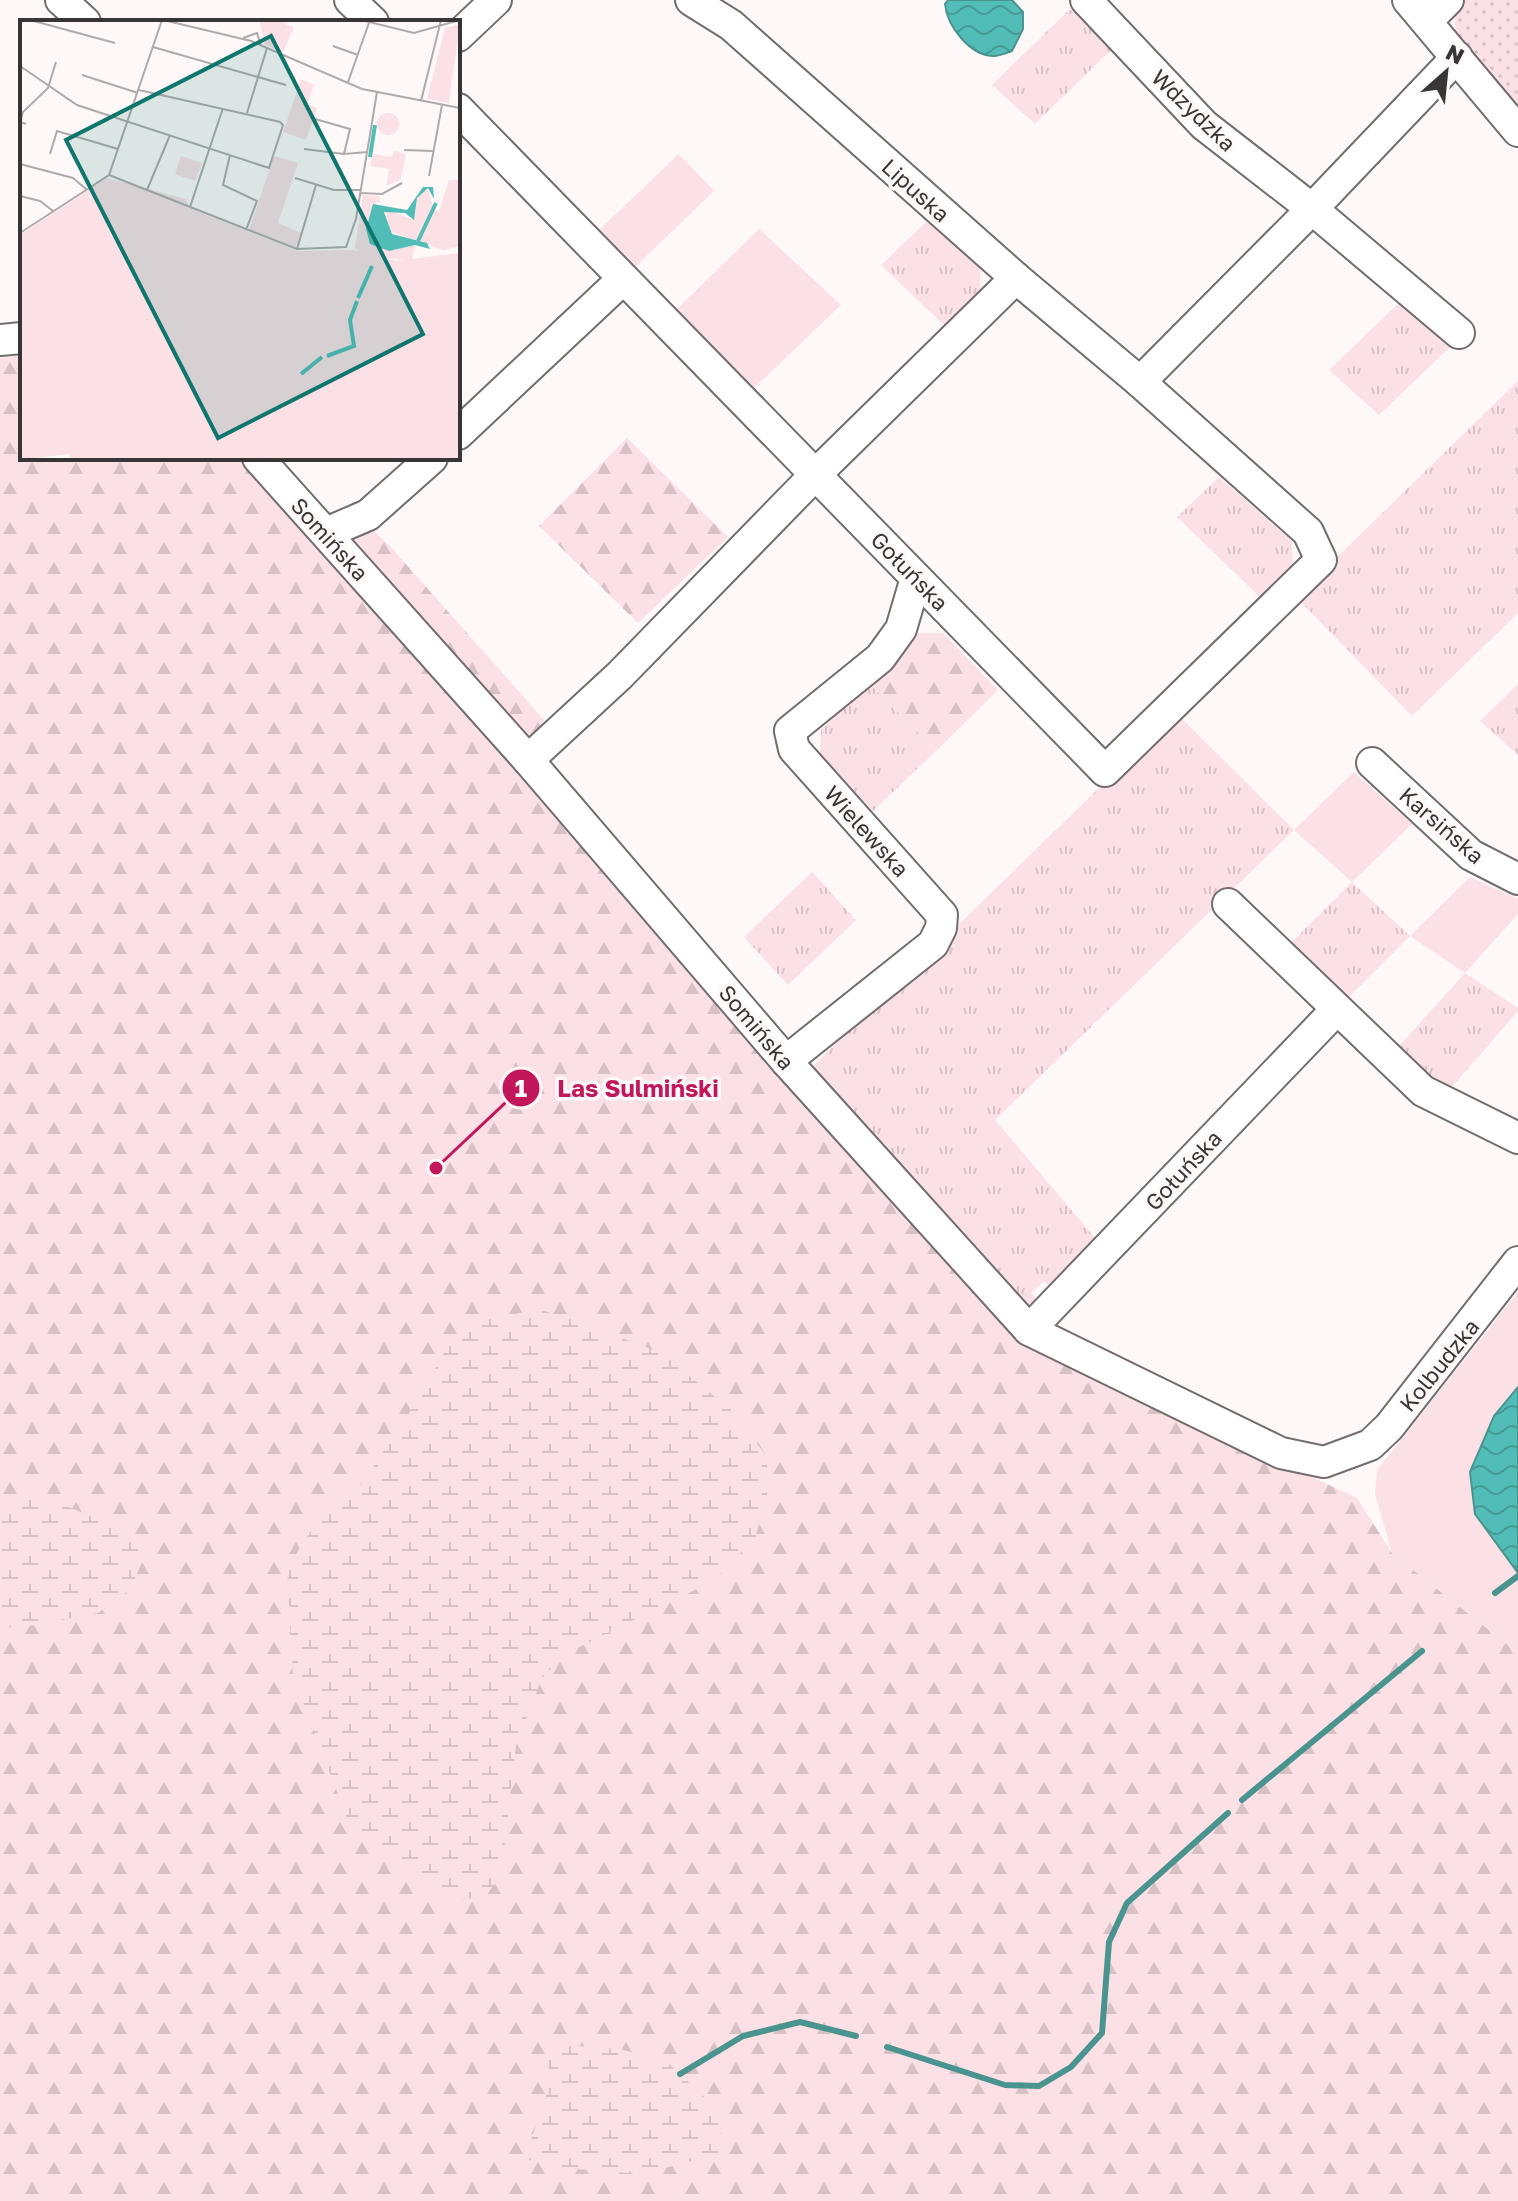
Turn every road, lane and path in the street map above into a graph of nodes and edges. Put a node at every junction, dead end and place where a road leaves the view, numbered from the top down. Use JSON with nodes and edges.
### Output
{"nodes":[{"id":1,"x":61,"y":0,"type":"edge"},
{"id":2,"x":350,"y":0,"type":"edge"},
{"id":3,"x":496,"y":0,"type":"edge"},
{"id":4,"x":691,"y":0,"type":"edge"},
{"id":5,"x":1086,"y":0,"type":"edge"},
{"id":6,"x":1428,"y":7,"type":"edge"},
{"id":7,"x":83,"y":20,"type":"edge"},
{"id":8,"x":371,"y":20,"type":"edge"},
{"id":9,"x":460,"y":34,"type":"edge"},
{"id":10,"x":1457,"y":57,"type":"junction"},
{"id":11,"x":460,"y":111,"type":"edge"},
{"id":12,"x":1518,"y":131,"type":"edge"},
{"id":13,"x":1312,"y":209,"type":"junction"},
{"id":14,"x":1016,"y":278,"type":"junction"},
{"id":15,"x":623,"y":279,"type":"junction"},
{"id":16,"x":1459,"y":333,"type":"dead end"},
{"id":17,"x":20,"y":338,"type":"edge"},
{"id":18,"x":0,"y":340,"type":"edge"},
{"id":19,"x":1140,"y":382,"type":"junction"},
{"id":20,"x":460,"y":432,"type":"edge"},
{"id":21,"x":260,"y":460,"type":"edge"},
{"id":22,"x":430,"y":460,"type":"edge"},
{"id":23,"x":815,"y":475,"type":"junction"},
{"id":24,"x":326,"y":533,"type":"junction"},
{"id":25,"x":916,"y":578,"type":"junction"},
{"id":26,"x":528,"y":760,"type":"junction"},
{"id":27,"x":1372,"y":763,"type":"dead end"},
{"id":28,"x":1105,"y":771,"type":"joint"},
{"id":29,"x":1518,"y":879,"type":"edge"},
{"id":30,"x":1228,"y":904,"type":"dead end"},
{"id":31,"x":1336,"y":1010,"type":"junction"},
{"id":32,"x":786,"y":1061,"type":"junction"},
{"id":33,"x":1518,"y":1138,"type":"edge"},
{"id":34,"x":1518,"y":1262,"type":"edge"},
{"id":35,"x":1029,"y":1330,"type":"junction"},
{"id":36,"x":1348,"y":1455,"type":"joint"}],
"edges":[{"from":1,"to":7,"type":"street"},
{"from":2,"to":8,"type":"street"},
{"from":3,"to":9,"type":"street"},
{"from":4,"to":14,"type":"street","name":"Lipuska"},
{"from":5,"to":13,"type":"street","name":"Wdzydzka"},
{"from":6,"to":10,"type":"street"},
{"from":10,"to":12,"type":"street"},
{"from":10,"to":13,"type":"street"},
{"from":11,"to":15,"type":"street","name":"Gołuńska"},
{"from":13,"to":16,"type":"street","name":"Wdzydzka"},
{"from":13,"to":19,"type":"street"},
{"from":14,"to":19,"type":"street","name":"Lipuska"},
{"from":14,"to":23,"type":"street"},
{"from":15,"to":20,"type":"street"},
{"from":15,"to":23,"type":"street","name":"Gołuńska"},
{"from":17,"to":18,"type":"street"},
{"from":19,"to":28,"type":"street","name":"Lipuska"},
{"from":21,"to":24,"type":"street","name":"Somińska"},
{"from":22,"to":24,"type":"street"},
{"from":23,"to":25,"type":"street","name":"Gołuńska"},
{"from":23,"to":26,"type":"street"},
{"from":24,"to":26,"type":"street","name":"Somińska"},
{"from":25,"to":28,"type":"street","name":"Gołuńska"},
{"from":25,"to":32,"type":"street","name":"Wielewska"},
{"from":26,"to":32,"type":"street","name":"Somińska"},
{"from":27,"to":29,"type":"street","name":"Karsińska"},
{"from":30,"to":31,"type":"street"},
{"from":31,"to":33,"type":"street"},
{"from":31,"to":35,"type":"street","name":"Gołuńska"},
{"from":32,"to":35,"type":"street","name":"Somińska"},
{"from":34,"to":36,"type":"street","name":"Kolbudzka"},
{"from":35,"to":36,"type":"street","name":"Somińska"}]}
